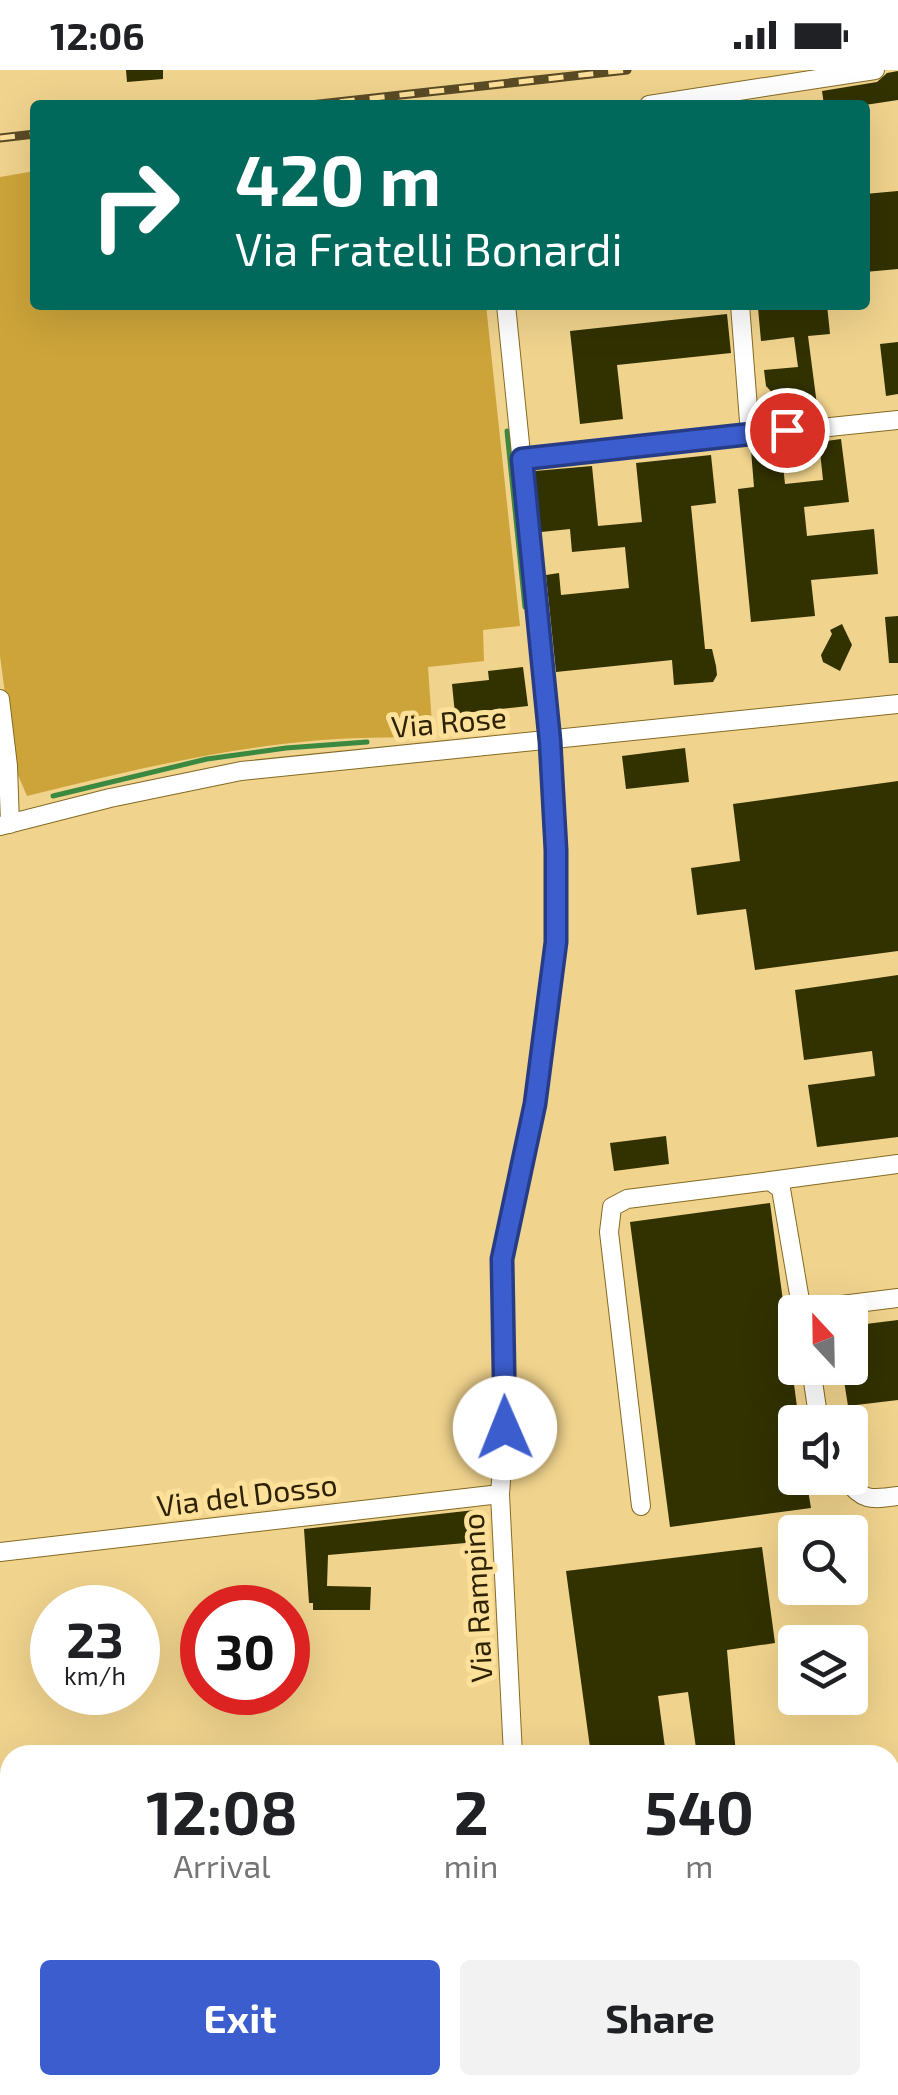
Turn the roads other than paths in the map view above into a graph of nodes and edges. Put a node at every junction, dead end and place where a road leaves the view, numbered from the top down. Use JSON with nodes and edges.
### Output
{"nodes":[{"id":1,"x":875,"y":70,"type":"edge"},
{"id":2,"x":730,"y":99,"type":"edge"},
{"id":3,"x":507,"y":310,"type":"edge"},
{"id":4,"x":740,"y":310,"type":"edge"},
{"id":5,"x":898,"y":420,"type":"edge"},
{"id":6,"x":750,"y":434,"type":"junction"},
{"id":7,"x":522,"y":459,"type":"junction"},
{"id":8,"x":0,"y":699,"type":"edge"},
{"id":9,"x":898,"y":704,"type":"edge"},
{"id":10,"x":550,"y":741,"type":"junction"},
{"id":11,"x":5,"y":825,"type":"edge"},
{"id":12,"x":898,"y":1164,"type":"edge"},
{"id":13,"x":770,"y":1182,"type":"junction"},
{"id":14,"x":799,"y":1295,"type":"edge"},
{"id":15,"x":898,"y":1298,"type":"edge"},
{"id":16,"x":868,"y":1302,"type":"edge"},
{"id":17,"x":500,"y":1494,"type":"junction"},
{"id":18,"x":865,"y":1495,"type":"edge"},
{"id":19,"x":898,"y":1496,"type":"edge"},
{"id":20,"x":641,"y":1506,"type":"dead end"},
{"id":21,"x":0,"y":1552,"type":"edge"},
{"id":22,"x":513,"y":1745,"type":"edge"}],
"edges":[{"from":1,"to":2,"type":"street"},
{"from":3,"to":7,"type":"street","name":"Via Rampino"},
{"from":4,"to":6,"type":"street"},
{"from":5,"to":6,"type":"street"},
{"from":6,"to":7,"type":"street"},
{"from":7,"to":10,"type":"street","name":"Via Rampino"},
{"from":8,"to":11,"type":"street","name":"Via Rose"},
{"from":9,"to":10,"type":"street","name":"Via Rose"},
{"from":10,"to":11,"type":"street","name":"Via Rose"},
{"from":10,"to":17,"type":"street","name":"Via Rampino"},
{"from":12,"to":13,"type":"street"},
{"from":13,"to":14,"type":"street"},
{"from":13,"to":20,"type":"street"},
{"from":15,"to":16,"type":"street"},
{"from":17,"to":21,"type":"street","name":"Via del Dosso"},
{"from":17,"to":22,"type":"street","name":"Via Rampino"},
{"from":18,"to":19,"type":"street"}]}
